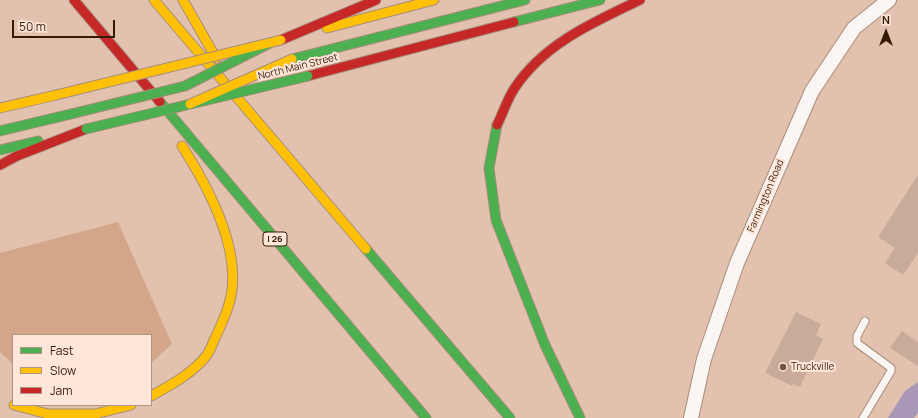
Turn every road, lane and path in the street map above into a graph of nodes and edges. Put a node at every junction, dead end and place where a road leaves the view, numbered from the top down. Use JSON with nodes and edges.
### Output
{"nodes":[{"id":1,"x":74,"y":0,"type":"edge"},
{"id":2,"x":154,"y":0,"type":"edge"},
{"id":3,"x":184,"y":0,"type":"edge"},
{"id":4,"x":376,"y":0,"type":"edge"},
{"id":5,"x":434,"y":0,"type":"edge"},
{"id":6,"x":525,"y":0,"type":"edge"},
{"id":7,"x":600,"y":0,"type":"edge"},
{"id":8,"x":640,"y":0,"type":"edge"},
{"id":9,"x":889,"y":0,"type":"edge"},
{"id":10,"x":281,"y":40,"type":"junction"},
{"id":11,"x":270,"y":43,"type":"junction"},
{"id":12,"x":124,"y":59,"type":"junction"},
{"id":13,"x":190,"y":104,"type":"junction"},
{"id":14,"x":0,"y":108,"type":"edge"},
{"id":15,"x":245,"y":109,"type":"junction"},
{"id":16,"x":86,"y":129,"type":"junction"},
{"id":17,"x":0,"y":131,"type":"edge"},
{"id":18,"x":0,"y":150,"type":"edge"},
{"id":19,"x":0,"y":165,"type":"edge"},
{"id":20,"x":865,"y":321,"type":"dead end"},
{"id":21,"x":152,"y":395,"type":"edge"},
{"id":22,"x":18,"y":406,"type":"edge"},
{"id":23,"x":127,"y":406,"type":"edge"},
{"id":24,"x":426,"y":418,"type":"edge"},
{"id":25,"x":510,"y":418,"type":"edge"},
{"id":26,"x":580,"y":418,"type":"edge"},
{"id":27,"x":692,"y":418,"type":"edge"},
{"id":28,"x":863,"y":418,"type":"edge"}],
"edges":[{"from":1,"to":12,"type":"main road","number":"I 26"},
{"from":2,"to":15,"type":"main road"},
{"from":3,"to":15,"type":"main road"},
{"from":4,"to":10,"type":"main road"},
{"from":5,"to":10,"type":"main road"},
{"from":6,"to":13,"type":"main road","bridge":true},
{"from":7,"to":13,"type":"main road","name":"North Main Street","bridge":true},
{"from":8,"to":26,"type":"main road"},
{"from":9,"to":27,"type":"street","name":"Farmington Road"},
{"from":10,"to":11,"type":"main road","bridge":true},
{"from":11,"to":14,"type":"main road","bridge":true},
{"from":11,"to":17,"type":"main road","bridge":true},
{"from":12,"to":21,"type":"main road"},
{"from":12,"to":24,"type":"main road","number":"I 26"},
{"from":13,"to":16,"type":"main road","name":"North Main Street","bridge":true},
{"from":15,"to":25,"type":"main road"},
{"from":16,"to":18,"type":"main road","name":"North Main Street"},
{"from":16,"to":19,"type":"main road"},
{"from":20,"to":28,"type":"lane"},
{"from":22,"to":23,"type":"main road"}]}
